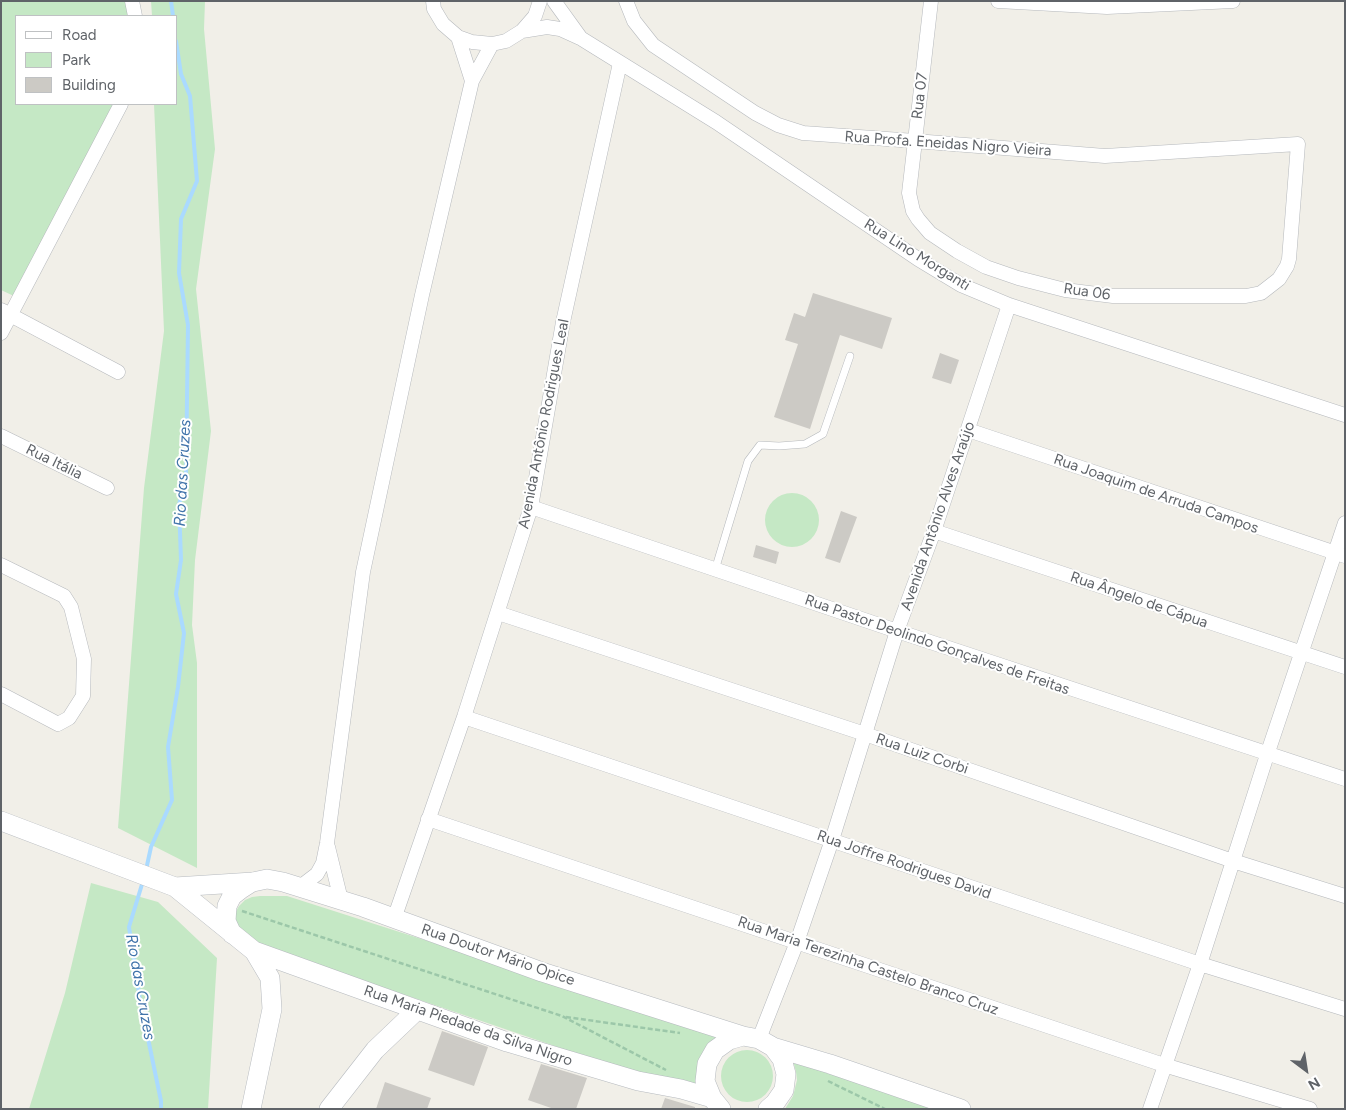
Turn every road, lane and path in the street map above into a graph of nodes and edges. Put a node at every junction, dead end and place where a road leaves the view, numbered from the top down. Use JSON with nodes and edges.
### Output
{"nodes":[{"id":1,"x":132,"y":1,"type":"edge"},
{"id":2,"x":433,"y":1,"type":"edge"},
{"id":3,"x":540,"y":1,"type":"edge"},
{"id":4,"x":554,"y":1,"type":"edge"},
{"id":5,"x":626,"y":1,"type":"edge"},
{"id":6,"x":931,"y":1,"type":"edge"},
{"id":7,"x":998,"y":1,"type":"edge"},
{"id":8,"x":1233,"y":1,"type":"edge"},
{"id":9,"x":135,"y":15,"type":"edge"},
{"id":10,"x":522,"y":31,"type":"junction"},
{"id":11,"x":458,"y":37,"type":"junction"},
{"id":12,"x":582,"y":39,"type":"junction"},
{"id":13,"x":492,"y":44,"type":"junction"},
{"id":14,"x":620,"y":63,"type":"junction"},
{"id":15,"x":472,"y":81,"type":"junction"},
{"id":16,"x":120,"y":105,"type":"edge"},
{"id":17,"x":915,"y":141,"type":"junction"},
{"id":18,"x":918,"y":219,"type":"joint"},
{"id":19,"x":1273,"y":285,"type":"joint"},
{"id":20,"x":1009,"y":305,"type":"junction"},
{"id":21,"x":6,"y":312,"type":"edge"},
{"id":22,"x":1,"y":333,"type":"edge"},
{"id":23,"x":850,"y":356,"type":"dead end"},
{"id":24,"x":118,"y":372,"type":"dead end"},
{"id":25,"x":1345,"y":415,"type":"edge"},
{"id":26,"x":968,"y":430,"type":"junction"},
{"id":27,"x":1,"y":436,"type":"edge"},
{"id":28,"x":107,"y":488,"type":"dead end"},
{"id":29,"x":531,"y":507,"type":"junction"},
{"id":30,"x":1345,"y":523,"type":"edge"},
{"id":31,"x":934,"y":530,"type":"junction"},
{"id":32,"x":1340,"y":555,"type":"edge"},
{"id":33,"x":1,"y":565,"type":"edge"},
{"id":34,"x":715,"y":570,"type":"junction"},
{"id":35,"x":498,"y":613,"type":"junction"},
{"id":36,"x":896,"y":631,"type":"junction"},
{"id":37,"x":1301,"y":654,"type":"junction"},
{"id":38,"x":1345,"y":668,"type":"edge"},
{"id":39,"x":1,"y":694,"type":"edge"},
{"id":40,"x":464,"y":717,"type":"junction"},
{"id":41,"x":865,"y":734,"type":"junction"},
{"id":42,"x":1267,"y":754,"type":"junction"},
{"id":43,"x":1345,"y":779,"type":"edge"},
{"id":44,"x":428,"y":819,"type":"junction"},
{"id":45,"x":1,"y":821,"type":"edge"},
{"id":46,"x":832,"y":840,"type":"junction"},
{"id":47,"x":327,"y":843,"type":"junction"},
{"id":48,"x":1233,"y":861,"type":"junction"},
{"id":49,"x":253,"y":882,"type":"junction"},
{"id":50,"x":168,"y":884,"type":"junction"},
{"id":51,"x":300,"y":888,"type":"junction"},
{"id":52,"x":1345,"y":896,"type":"edge"},
{"id":53,"x":341,"y":900,"type":"junction"},
{"id":54,"x":227,"y":906,"type":"junction"},
{"id":55,"x":394,"y":919,"type":"junction"},
{"id":56,"x":232,"y":934,"type":"junction"},
{"id":57,"x":797,"y":942,"type":"junction"},
{"id":58,"x":254,"y":951,"type":"junction"},
{"id":59,"x":1200,"y":964,"type":"junction"},
{"id":60,"x":1345,"y":1009,"type":"edge"},
{"id":61,"x":417,"y":1010,"type":"junction"},
{"id":62,"x":562,"y":1016,"type":"junction"},
{"id":63,"x":680,"y":1033,"type":"dead end"},
{"id":64,"x":758,"y":1041,"type":"junction"},
{"id":65,"x":1164,"y":1065,"type":"junction"},
{"id":66,"x":672,"y":1074,"type":"dead end"},
{"id":67,"x":824,"y":1079,"type":"dead end"},
{"id":68,"x":717,"y":1104,"type":"edge"},
{"id":69,"x":251,"y":1109,"type":"edge"},
{"id":70,"x":329,"y":1109,"type":"edge"},
{"id":71,"x":768,"y":1109,"type":"edge"},
{"id":72,"x":885,"y":1109,"type":"edge"},
{"id":73,"x":962,"y":1109,"type":"edge"},
{"id":74,"x":1150,"y":1109,"type":"edge"},
{"id":75,"x":1310,"y":1109,"type":"edge"}],
"edges":[{"from":1,"to":9,"type":"street"},
{"from":2,"to":11,"type":"street"},
{"from":3,"to":10,"type":"street"},
{"from":4,"to":12,"type":"street"},
{"from":5,"to":17,"type":"street","name":"Rua Profa. Eneidas Nigro Vieira"},
{"from":6,"to":17,"type":"street","name":"Rua 07"},
{"from":7,"to":8,"type":"street"},
{"from":10,"to":12,"type":"street"},
{"from":10,"to":13,"type":"street"},
{"from":11,"to":13,"type":"street"},
{"from":11,"to":15,"type":"street"},
{"from":12,"to":14,"type":"street","name":"Rua Lino Morganti"},
{"from":13,"to":15,"type":"street"},
{"from":14,"to":20,"type":"street","name":"Rua Lino Morganti"},
{"from":14,"to":29,"type":"street","name":"Avenida Antônio Rodrigues Leal"},
{"from":15,"to":47,"type":"street"},
{"from":16,"to":21,"type":"street"},
{"from":17,"to":18,"type":"street","name":"Rua 07"},
{"from":17,"to":19,"type":"street","name":"Rua Profa. Eneidas Nigro Vieira"},
{"from":18,"to":19,"type":"street","name":"Rua 06"},
{"from":20,"to":25,"type":"street","name":"Rua Lino Morganti"},
{"from":20,"to":26,"type":"street","name":"Avenida Antônio Alves Araújo"},
{"from":21,"to":22,"type":"street"},
{"from":21,"to":24,"type":"street"},
{"from":23,"to":34,"type":"lane"},
{"from":26,"to":31,"type":"street","name":"Avenida Antônio Alves Araújo"},
{"from":26,"to":32,"type":"street","name":"Rua Joaquim de Arruda Campos"},
{"from":27,"to":28,"type":"street","name":"Rua Itália"},
{"from":29,"to":34,"type":"street","name":"Rua Pastor Deolindo Gonçalves de Freitas"},
{"from":29,"to":35,"type":"street","name":"Avenida Antônio Rodrigues Leal"},
{"from":30,"to":32,"type":"street"},
{"from":31,"to":36,"type":"street","name":"Avenida Antônio Alves Araújo"},
{"from":31,"to":37,"type":"street","name":"Rua Ângelo de Cápua"},
{"from":32,"to":37,"type":"street"},
{"from":33,"to":39,"type":"street"},
{"from":34,"to":36,"type":"street","name":"Rua Pastor Deolindo Gonçalves de Freitas"},
{"from":35,"to":40,"type":"street","name":"Avenida Antônio Rodrigues Leal"},
{"from":35,"to":41,"type":"street","name":"Rua Luiz Corbi"},
{"from":36,"to":41,"type":"street","name":"Avenida Antônio Alves Araújo"},
{"from":36,"to":42,"type":"street","name":"Rua Pastor Deolindo Gonçalves de Freitas"},
{"from":37,"to":38,"type":"street","name":"Rua Ângelo de Cápua"},
{"from":37,"to":42,"type":"street"},
{"from":40,"to":44,"type":"street","name":"Avenida Antônio Rodrigues Leal"},
{"from":40,"to":46,"type":"street","name":"Rua Joffre Rodrigues David"},
{"from":41,"to":46,"type":"street","name":"Avenida Antônio Alves Araújo"},
{"from":41,"to":48,"type":"street","name":"Rua Luiz Corbi"},
{"from":42,"to":43,"type":"street","name":"Rua Pastor Deolindo Gonçalves de Freitas"},
{"from":42,"to":48,"type":"street"},
{"from":44,"to":55,"type":"street","name":"Avenida Antônio Rodrigues Leal"},
{"from":44,"to":57,"type":"street","name":"Rua Maria Terezinha Castelo Branco Cruz"},
{"from":45,"to":50,"type":"street"},
{"from":46,"to":57,"type":"street","name":"Avenida Antônio Alves Araújo"},
{"from":46,"to":59,"type":"street","name":"Rua Joffre Rodrigues David"},
{"from":47,"to":51,"type":"street"},
{"from":47,"to":53,"type":"street"},
{"from":48,"to":52,"type":"street","name":"Rua Luiz Corbi"},
{"from":48,"to":59,"type":"street"},
{"from":49,"to":50,"type":"street","name":"Rua Doutor Mário Opice"},
{"from":49,"to":51,"type":"street","name":"Rua Doutor Mário Opice"},
{"from":49,"to":54,"type":"street"},
{"from":50,"to":56,"type":"street","name":"Rua Maria Piedade da Silva Nigro"},
{"from":51,"to":53,"type":"street","name":"Rua Doutor Mário Opice"},
{"from":53,"to":55,"type":"street","name":"Rua Doutor Mário Opice"},
{"from":54,"to":56,"type":"street"},
{"from":54,"to":62,"type":"path"},
{"from":55,"to":64,"type":"street","name":"Rua Doutor Mário Opice"},
{"from":56,"to":58,"type":"street","name":"Rua Maria Piedade da Silva Nigro"},
{"from":57,"to":64,"type":"street","name":"Avenida Antônio Alves Araújo"},
{"from":57,"to":65,"type":"street","name":"Rua Maria Terezinha Castelo Branco Cruz"},
{"from":58,"to":61,"type":"street","name":"Rua Maria Piedade da Silva Nigro"},
{"from":58,"to":69,"type":"street"},
{"from":59,"to":60,"type":"street","name":"Rua Joffre Rodrigues David"},
{"from":59,"to":65,"type":"street"},
{"from":61,"to":68,"type":"street","name":"Rua Maria Piedade da Silva Nigro"},
{"from":61,"to":70,"type":"street"},
{"from":62,"to":63,"type":"path"},
{"from":62,"to":66,"type":"path"},
{"from":64,"to":68,"type":"street"},
{"from":64,"to":71,"type":"street"},
{"from":64,"to":73,"type":"street","name":"Rua Doutor Mário Opice"},
{"from":65,"to":74,"type":"street"},
{"from":65,"to":75,"type":"street","name":"Rua Maria Terezinha Castelo Branco Cruz"},
{"from":67,"to":72,"type":"path"}]}
